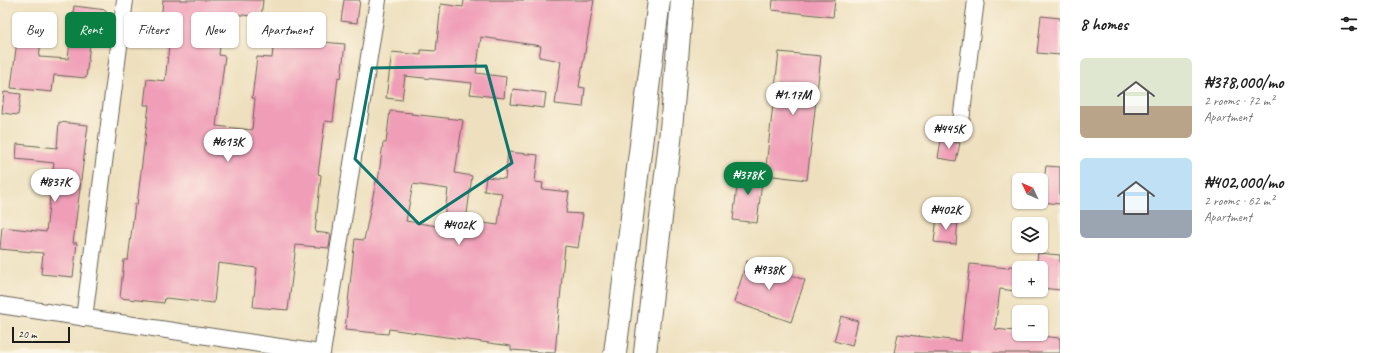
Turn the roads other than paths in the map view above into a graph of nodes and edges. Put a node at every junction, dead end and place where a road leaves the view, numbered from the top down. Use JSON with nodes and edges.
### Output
{"nodes":[{"id":1,"x":125,"y":0,"type":"edge"},
{"id":2,"x":378,"y":0,"type":"edge"},
{"id":3,"x":659,"y":0,"type":"edge"},
{"id":4,"x":682,"y":0,"type":"edge"},
{"id":5,"x":976,"y":0,"type":"edge"},
{"id":6,"x":961,"y":121,"type":"dead end"},
{"id":7,"x":0,"y":305,"type":"edge"},
{"id":8,"x":84,"y":318,"type":"junction"},
{"id":9,"x":321,"y":353,"type":"edge"},
{"id":10,"x":615,"y":353,"type":"edge"},
{"id":11,"x":645,"y":353,"type":"edge"}],
"edges":[{"from":1,"to":8,"type":"street"},
{"from":2,"to":9,"type":"street"},
{"from":3,"to":10,"type":"main road"},
{"from":4,"to":11,"type":"main road"},
{"from":5,"to":6,"type":"street"},
{"from":7,"to":8,"type":"street"},
{"from":8,"to":9,"type":"street"}]}
